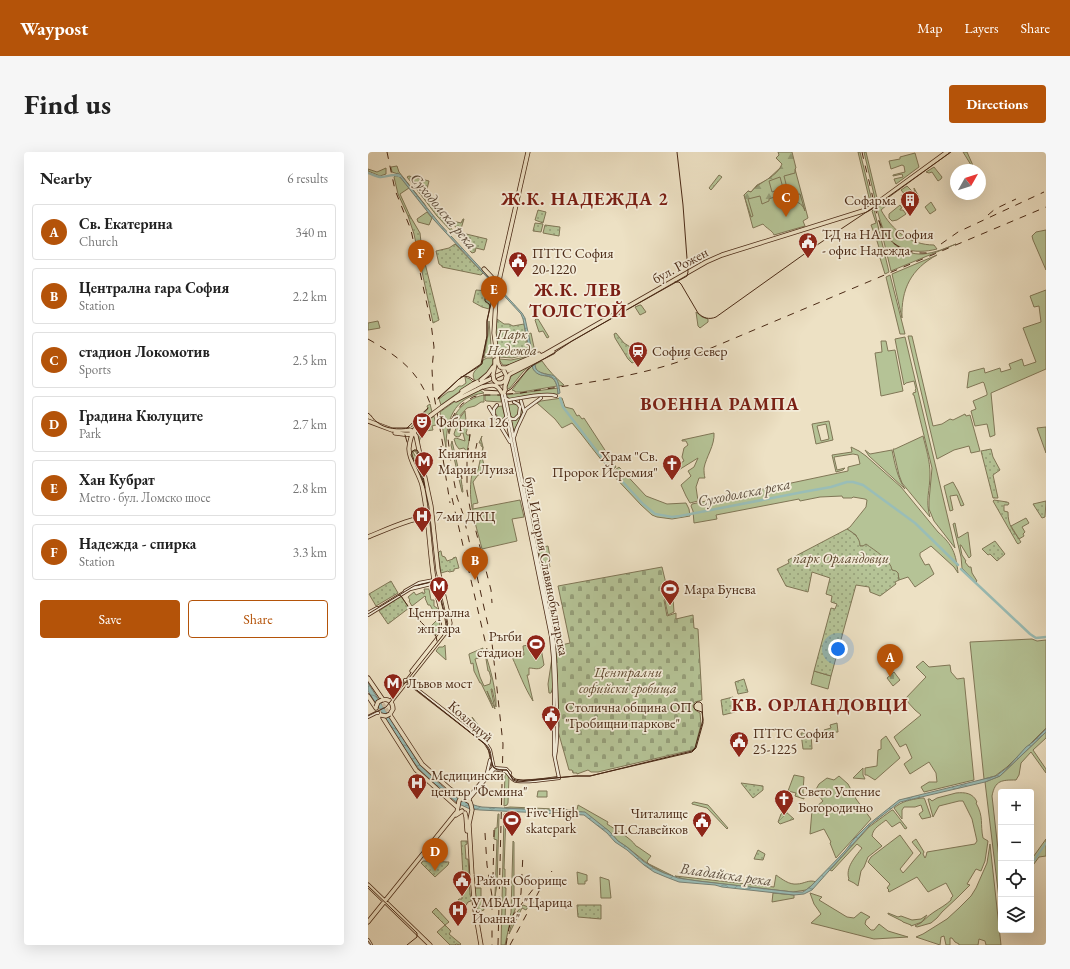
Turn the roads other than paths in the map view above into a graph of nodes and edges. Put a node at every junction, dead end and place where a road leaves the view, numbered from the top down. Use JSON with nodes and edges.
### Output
{"nodes":[{"id":1,"x":528,"y":152,"type":"edge"},
{"id":2,"x":944,"y":152,"type":"edge"},
{"id":3,"x":947,"y":152,"type":"edge"},
{"id":4,"x":812,"y":227,"type":"junction"},
{"id":5,"x":484,"y":269,"type":"dead end"},
{"id":6,"x":499,"y":278,"type":"junction"},
{"id":7,"x":497,"y":283,"type":"junction"},
{"id":8,"x":566,"y":342,"type":"junction"},
{"id":9,"x":495,"y":357,"type":"junction"},
{"id":10,"x":532,"y":360,"type":"junction"},
{"id":11,"x":511,"y":366,"type":"junction"},
{"id":12,"x":493,"y":372,"type":"junction"},
{"id":13,"x":504,"y":373,"type":"junction"},
{"id":14,"x":512,"y":373,"type":"junction"},
{"id":15,"x":496,"y":382,"type":"junction"},
{"id":16,"x":479,"y":385,"type":"junction"},
{"id":17,"x":503,"y":394,"type":"junction"},
{"id":18,"x":556,"y":396,"type":"dead end"},
{"id":19,"x":541,"y":398,"type":"dead end"},
{"id":20,"x":521,"y":401,"type":"dead end"},
{"id":21,"x":514,"y":402,"type":"dead end"},
{"id":22,"x":497,"y":406,"type":"dead end"},
{"id":23,"x":524,"y":412,"type":"junction"},
{"id":24,"x":494,"y":414,"type":"junction"},
{"id":25,"x":507,"y":415,"type":"junction"},
{"id":26,"x":368,"y":422,"type":"edge"},
{"id":27,"x":422,"y":422,"type":"junction"},
{"id":28,"x":408,"y":430,"type":"junction"},
{"id":29,"x":413,"y":433,"type":"junction"},
{"id":30,"x":407,"y":435,"type":"junction"},
{"id":31,"x":513,"y":439,"type":"junction"},
{"id":32,"x":410,"y":442,"type":"junction"},
{"id":33,"x":418,"y":444,"type":"junction"},
{"id":34,"x":512,"y":445,"type":"junction"},
{"id":35,"x":419,"y":450,"type":"junction"},
{"id":36,"x":409,"y":452,"type":"junction"},
{"id":37,"x":433,"y":517,"type":"junction"},
{"id":38,"x":428,"y":518,"type":"junction"},
{"id":39,"x":368,"y":539,"type":"edge"},
{"id":40,"x":440,"y":580,"type":"junction"},
{"id":41,"x":434,"y":582,"type":"junction"},
{"id":42,"x":368,"y":614,"type":"edge"},
{"id":43,"x":368,"y":679,"type":"edge"},
{"id":44,"x":406,"y":681,"type":"junction"},
{"id":45,"x":555,"y":694,"type":"junction"},
{"id":46,"x":368,"y":695,"type":"edge"},
{"id":47,"x":382,"y":700,"type":"junction"},
{"id":48,"x":390,"y":701,"type":"junction"},
{"id":49,"x":374,"y":702,"type":"tunnel mouth"},
{"id":50,"x":379,"y":712,"type":"junction"},
{"id":51,"x":391,"y":714,"type":"junction"},
{"id":52,"x":368,"y":716,"type":"edge"},
{"id":53,"x":490,"y":760,"type":"junction"},
{"id":54,"x":494,"y":768,"type":"junction"},
{"id":55,"x":485,"y":777,"type":"junction"},
{"id":56,"x":462,"y":799,"type":"junction"},
{"id":57,"x":470,"y":803,"type":"junction"},
{"id":58,"x":457,"y":806,"type":"junction"},
{"id":59,"x":472,"y":810,"type":"junction"},
{"id":60,"x":464,"y":812,"type":"junction"},
{"id":61,"x":475,"y":814,"type":"dead end"},
{"id":62,"x":368,"y":886,"type":"edge"},
{"id":63,"x":385,"y":902,"type":"junction"},
{"id":64,"x":368,"y":924,"type":"edge"},
{"id":65,"x":368,"y":940,"type":"edge"},
{"id":66,"x":369,"y":944,"type":"edge"},
{"id":67,"x":430,"y":945,"type":"edge"},
{"id":68,"x":480,"y":945,"type":"edge"}],
"edges":[{"from":1,"to":6,"type":"main road"},
{"from":2,"to":4,"type":"main road","name":"бул. Рожен"},
{"from":3,"to":4,"type":"main road","name":"бул. Рожен"},
{"from":4,"to":8,"type":"main road","name":"бул. Рожен"},
{"from":5,"to":7,"type":"main road"},
{"from":6,"to":7,"type":"main road"},
{"from":6,"to":9,"type":"main road"},
{"from":7,"to":9,"type":"main road"},
{"from":8,"to":10,"type":"main road","name":"бул. Рожен"},
{"from":8,"to":10,"type":"main road","name":"бул. Рожен"},
{"from":9,"to":11,"type":"main road"},
{"from":9,"to":12,"type":"main road"},
{"from":9,"to":13,"type":"main road"},
{"from":9,"to":16,"type":"main road"},
{"from":10,"to":11,"type":"main road","name":"бул. Рожен"},
{"from":10,"to":14,"type":"main road","name":"бул. Рожен"},
{"from":10,"to":16,"type":"main road","name":"бул. Рожен"},
{"from":11,"to":13,"type":"main road","name":"бул. Рожен"},
{"from":12,"to":13,"type":"main road","name":"бул. Рожен"},
{"from":12,"to":15,"type":"main road","bridge":true},
{"from":12,"to":16,"type":"main road","name":"бул. Рожен"},
{"from":13,"to":14,"type":"main road","name":"бул. Рожен"},
{"from":13,"to":15,"type":"main road","name":"бул. Рожен"},
{"from":13,"to":17,"type":"main road","name":"бул. История Славянобългарска"},
{"from":14,"to":17,"type":"main road"},
{"from":15,"to":16,"type":"main road","name":"бул. Рожен"},
{"from":15,"to":17,"type":"main road","name":"бул. История Славянобългарска"},
{"from":16,"to":17,"type":"main road"},
{"from":16,"to":27,"type":"main road","name":"бул. Рожен","bridge":true},
{"from":17,"to":18,"type":"main road"},
{"from":17,"to":25,"type":"main road","name":"бул. История Славянобългарска"},
{"from":19,"to":23,"type":"main road"},
{"from":20,"to":23,"type":"main road"},
{"from":21,"to":25,"type":"main road"},
{"from":22,"to":24,"type":"main road"},
{"from":23,"to":31,"type":"main road"},
{"from":24,"to":25,"type":"main road"},
{"from":24,"to":34,"type":"main road"},
{"from":25,"to":31,"type":"main road","name":"бул. История Славянобългарска"},
{"from":25,"to":34,"type":"main road","name":"бул. История Славянобългарска"},
{"from":26,"to":28,"type":"main road"},
{"from":26,"to":30,"type":"main road"},
{"from":27,"to":28,"type":"main road"},
{"from":27,"to":29,"type":"main road","name":"бул. Рожен"},
{"from":27,"to":33,"type":"main road"},
{"from":28,"to":29,"type":"main road"},
{"from":29,"to":30,"type":"main road"},
{"from":29,"to":32,"type":"main road"},
{"from":29,"to":33,"type":"main road"},
{"from":30,"to":32,"type":"main road"},
{"from":31,"to":45,"type":"main road","name":"бул. История Славянобългарска"},
{"from":32,"to":36,"type":"main road"},
{"from":33,"to":35,"type":"main road"},
{"from":34,"to":45,"type":"main road","name":"бул. История Славянобългарска"},
{"from":35,"to":36,"type":"main road"},
{"from":35,"to":37,"type":"main road"},
{"from":36,"to":38,"type":"main road"},
{"from":37,"to":38,"type":"main road"},
{"from":37,"to":40,"type":"main road"},
{"from":38,"to":39,"type":"main road"},
{"from":38,"to":41,"type":"main road"},
{"from":40,"to":41,"type":"main road"},
{"from":40,"to":44,"type":"main road"},
{"from":41,"to":42,"type":"main road"},
{"from":41,"to":44,"type":"main road"},
{"from":43,"to":47,"type":"main road"},
{"from":44,"to":48,"type":"main road"},
{"from":44,"to":53,"type":"main road","name":"Козлодуй"},
{"from":44,"to":54,"type":"main road","name":"Козлодуй"},
{"from":45,"to":54,"type":"main road","name":"бул. История Славянобългарска"},
{"from":46,"to":49,"type":"main road"},
{"from":46,"to":50,"type":"main road"},
{"from":47,"to":48,"type":"main road"},
{"from":47,"to":50,"type":"main road","bridge":true},
{"from":48,"to":51,"type":"main road"},
{"from":50,"to":51,"type":"main road","bridge":true},
{"from":50,"to":52,"type":"main road"},
{"from":50,"to":58,"type":"main road"},
{"from":51,"to":56,"type":"main road"},
{"from":53,"to":54,"type":"main road","name":"Козлодуй"},
{"from":53,"to":55,"type":"main road"},
{"from":54,"to":55,"type":"main road"},
{"from":54,"to":57,"type":"main road"},
{"from":55,"to":56,"type":"main road"},
{"from":56,"to":57,"type":"main road"},
{"from":56,"to":58,"type":"main road"},
{"from":57,"to":59,"type":"main road"},
{"from":58,"to":60,"type":"main road"},
{"from":58,"to":63,"type":"main road"},
{"from":59,"to":60,"type":"main road"},
{"from":59,"to":61,"type":"main road"},
{"from":59,"to":68,"type":"main road"},
{"from":60,"to":63,"type":"main road"},
{"from":60,"to":68,"type":"main road"},
{"from":62,"to":63,"type":"main road"},
{"from":63,"to":64,"type":"main road"},
{"from":63,"to":67,"type":"main road"},
{"from":65,"to":66,"type":"main road"}]}
